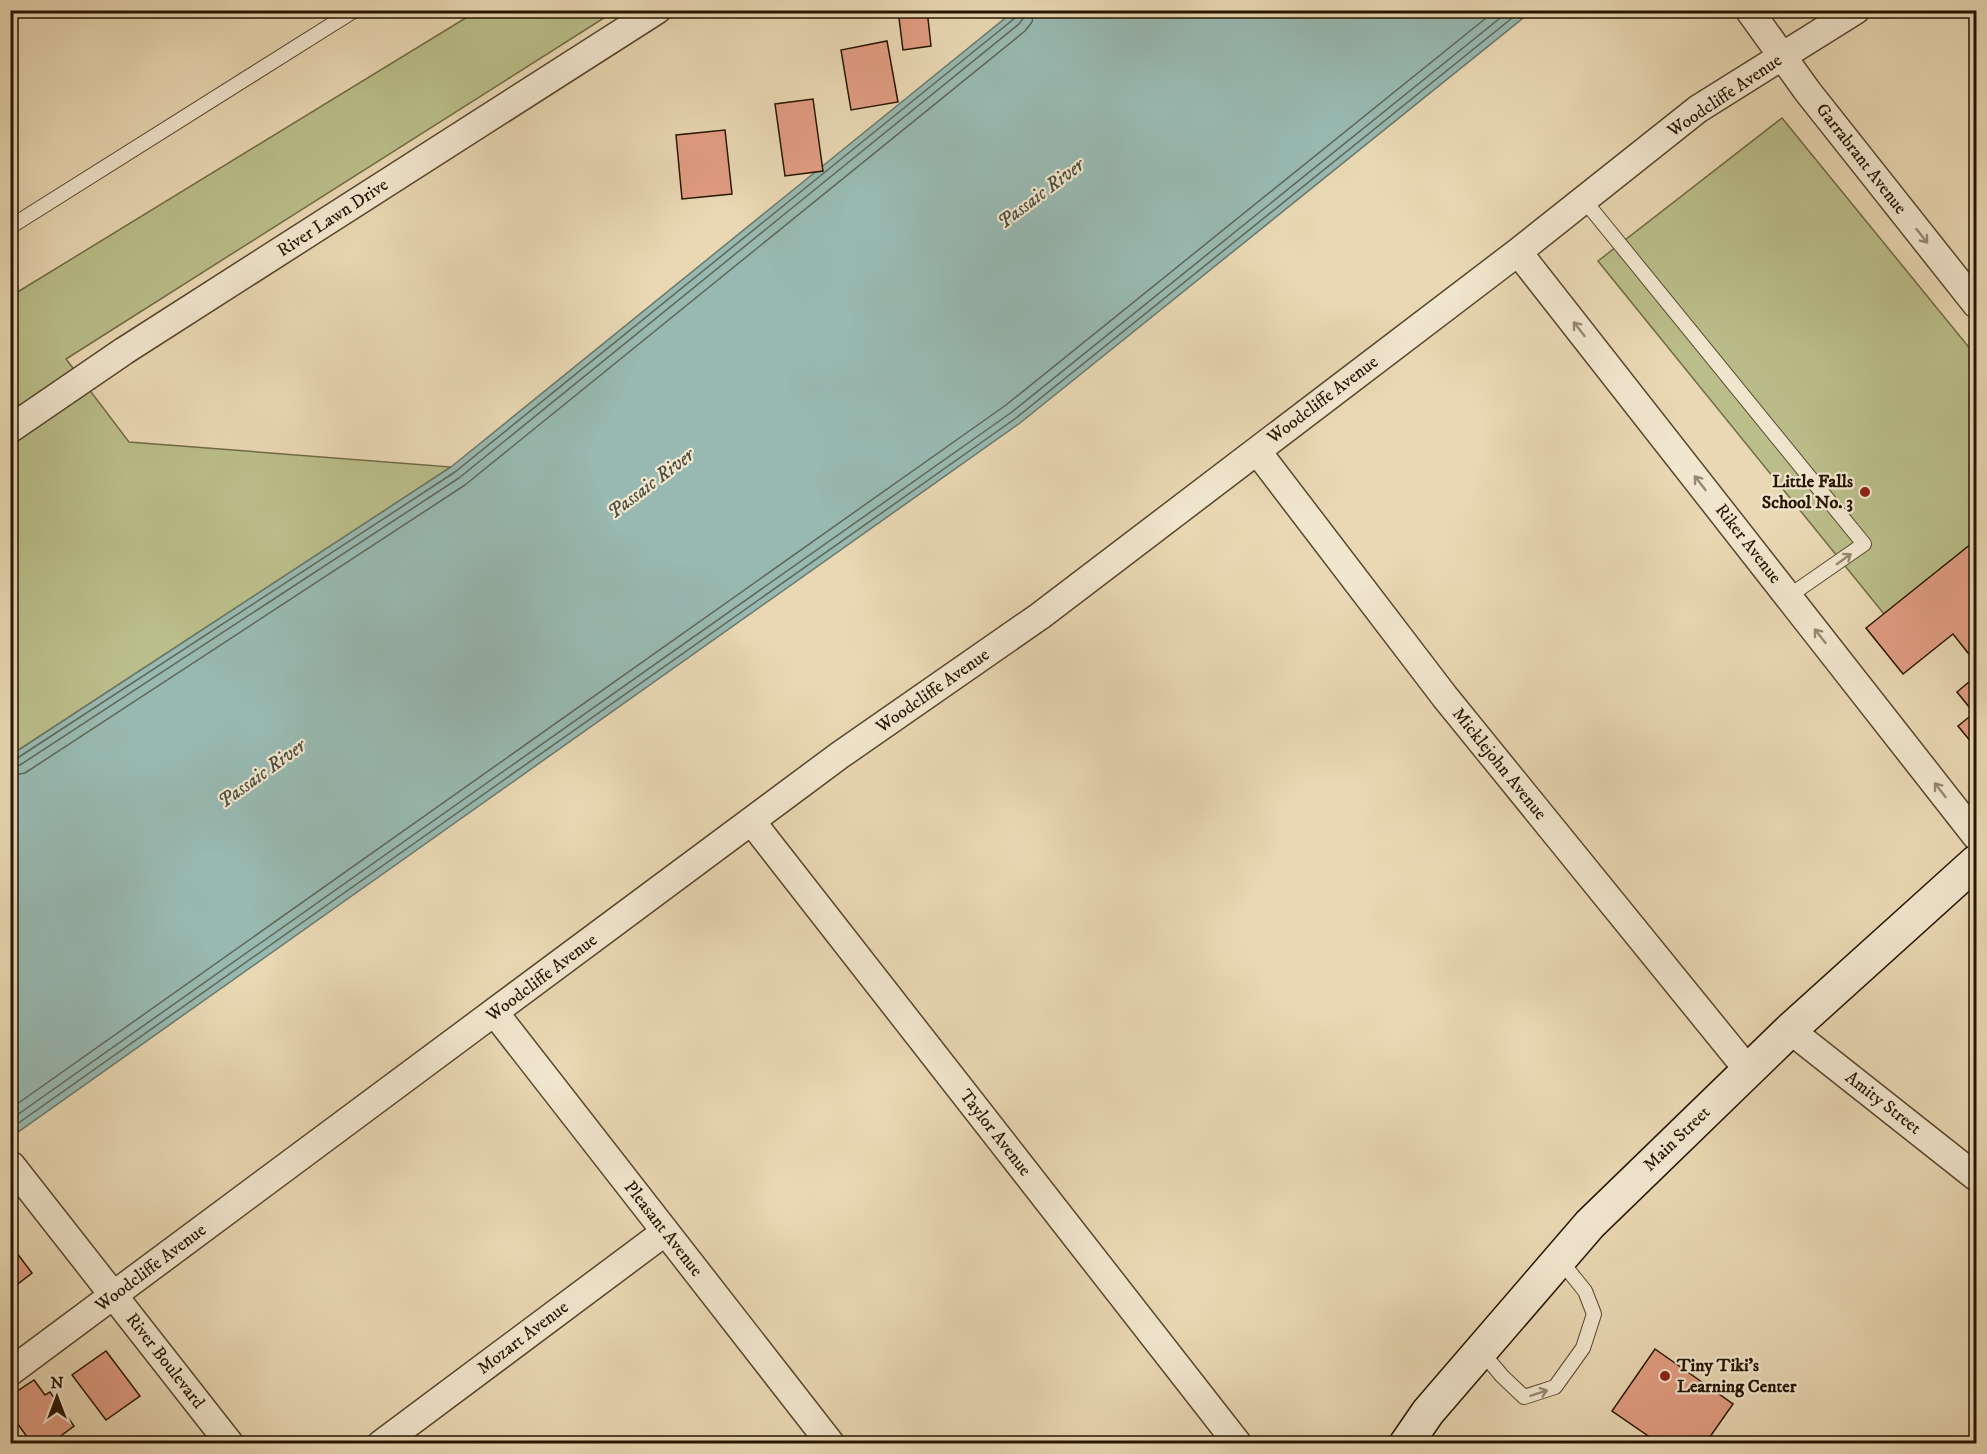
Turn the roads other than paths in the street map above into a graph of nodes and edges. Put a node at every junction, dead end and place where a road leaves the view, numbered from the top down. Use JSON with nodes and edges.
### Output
{"nodes":[{"id":1,"x":354,"y":10,"type":"edge"},
{"id":2,"x":657,"y":10,"type":"edge"},
{"id":3,"x":1749,"y":10,"type":"edge"},
{"id":4,"x":1856,"y":10,"type":"edge"},
{"id":5,"x":1783,"y":58,"type":"junction"},
{"id":6,"x":1584,"y":200,"type":"junction"},
{"id":7,"x":10,"y":227,"type":"edge"},
{"id":8,"x":1518,"y":252,"type":"junction"},
{"id":9,"x":1977,"y":304,"type":"edge"},
{"id":10,"x":10,"y":429,"type":"edge"},
{"id":11,"x":1257,"y":451,"type":"junction"},
{"id":12,"x":1789,"y":596,"type":"junction"},
{"id":13,"x":752,"y":822,"type":"junction"},
{"id":14,"x":1977,"y":836,"type":"edge"},
{"id":15,"x":1977,"y":862,"type":"edge"},
{"id":16,"x":495,"y":1013,"type":"junction"},
{"id":17,"x":1790,"y":1030,"type":"junction"},
{"id":18,"x":1748,"y":1070,"type":"junction"},
{"id":19,"x":12,"y":1166,"type":"edge"},
{"id":20,"x":1977,"y":1177,"type":"edge"},
{"id":21,"x":665,"y":1232,"type":"junction"},
{"id":22,"x":1560,"y":1260,"type":"junction"},
{"id":23,"x":114,"y":1296,"type":"junction"},
{"id":24,"x":1481,"y":1351,"type":"junction"},
{"id":25,"x":10,"y":1372,"type":"edge"},
{"id":26,"x":230,"y":1443,"type":"edge"},
{"id":27,"x":381,"y":1443,"type":"edge"},
{"id":28,"x":831,"y":1443,"type":"edge"},
{"id":29,"x":1238,"y":1443,"type":"edge"},
{"id":30,"x":1406,"y":1443,"type":"edge"}],
"edges":[{"from":1,"to":7,"type":"lane"},
{"from":2,"to":10,"type":"street","name":"River Lawn Drive"},
{"from":3,"to":5,"type":"street","name":"Garrabrant Avenue"},
{"from":4,"to":5,"type":"street","name":"Woodcliffe Avenue"},
{"from":5,"to":6,"type":"street","name":"Woodcliffe Avenue"},
{"from":5,"to":9,"type":"street","name":"Garrabrant Avenue","one_way":true},
{"from":6,"to":8,"type":"street","name":"Woodcliffe Avenue"},
{"from":12,"to":6,"type":"lane","one_way":true},
{"from":8,"to":11,"type":"street","name":"Woodcliffe Avenue"},
{"from":12,"to":8,"type":"street","name":"Riker Avenue","one_way":true},
{"from":11,"to":13,"type":"street","name":"Woodcliffe Avenue"},
{"from":11,"to":18,"type":"street","name":"Micklejohn Avenue"},
{"from":14,"to":12,"type":"street","name":"Riker Avenue","one_way":true},
{"from":13,"to":16,"type":"street","name":"Woodcliffe Avenue"},
{"from":13,"to":29,"type":"street","name":"Taylor Avenue"},
{"from":15,"to":17,"type":"main road","name":"Main Street"},
{"from":16,"to":21,"type":"street","name":"Pleasant Avenue"},
{"from":16,"to":23,"type":"street","name":"Woodcliffe Avenue"},
{"from":17,"to":18,"type":"main road","name":"Main Street"},
{"from":17,"to":20,"type":"street","name":"Amity Street"},
{"from":18,"to":22,"type":"main road","name":"Main Street"},
{"from":19,"to":23,"type":"street","name":"River Boulevard"},
{"from":21,"to":27,"type":"street","name":"Mozart Avenue"},
{"from":21,"to":28,"type":"street","name":"Pleasant Avenue"},
{"from":22,"to":24,"type":"main road","name":"Main Street"},
{"from":24,"to":22,"type":"lane","one_way":true},
{"from":23,"to":25,"type":"street","name":"Woodcliffe Avenue"},
{"from":23,"to":26,"type":"street","name":"River Boulevard"},
{"from":24,"to":30,"type":"main road","name":"Main Street"}]}
